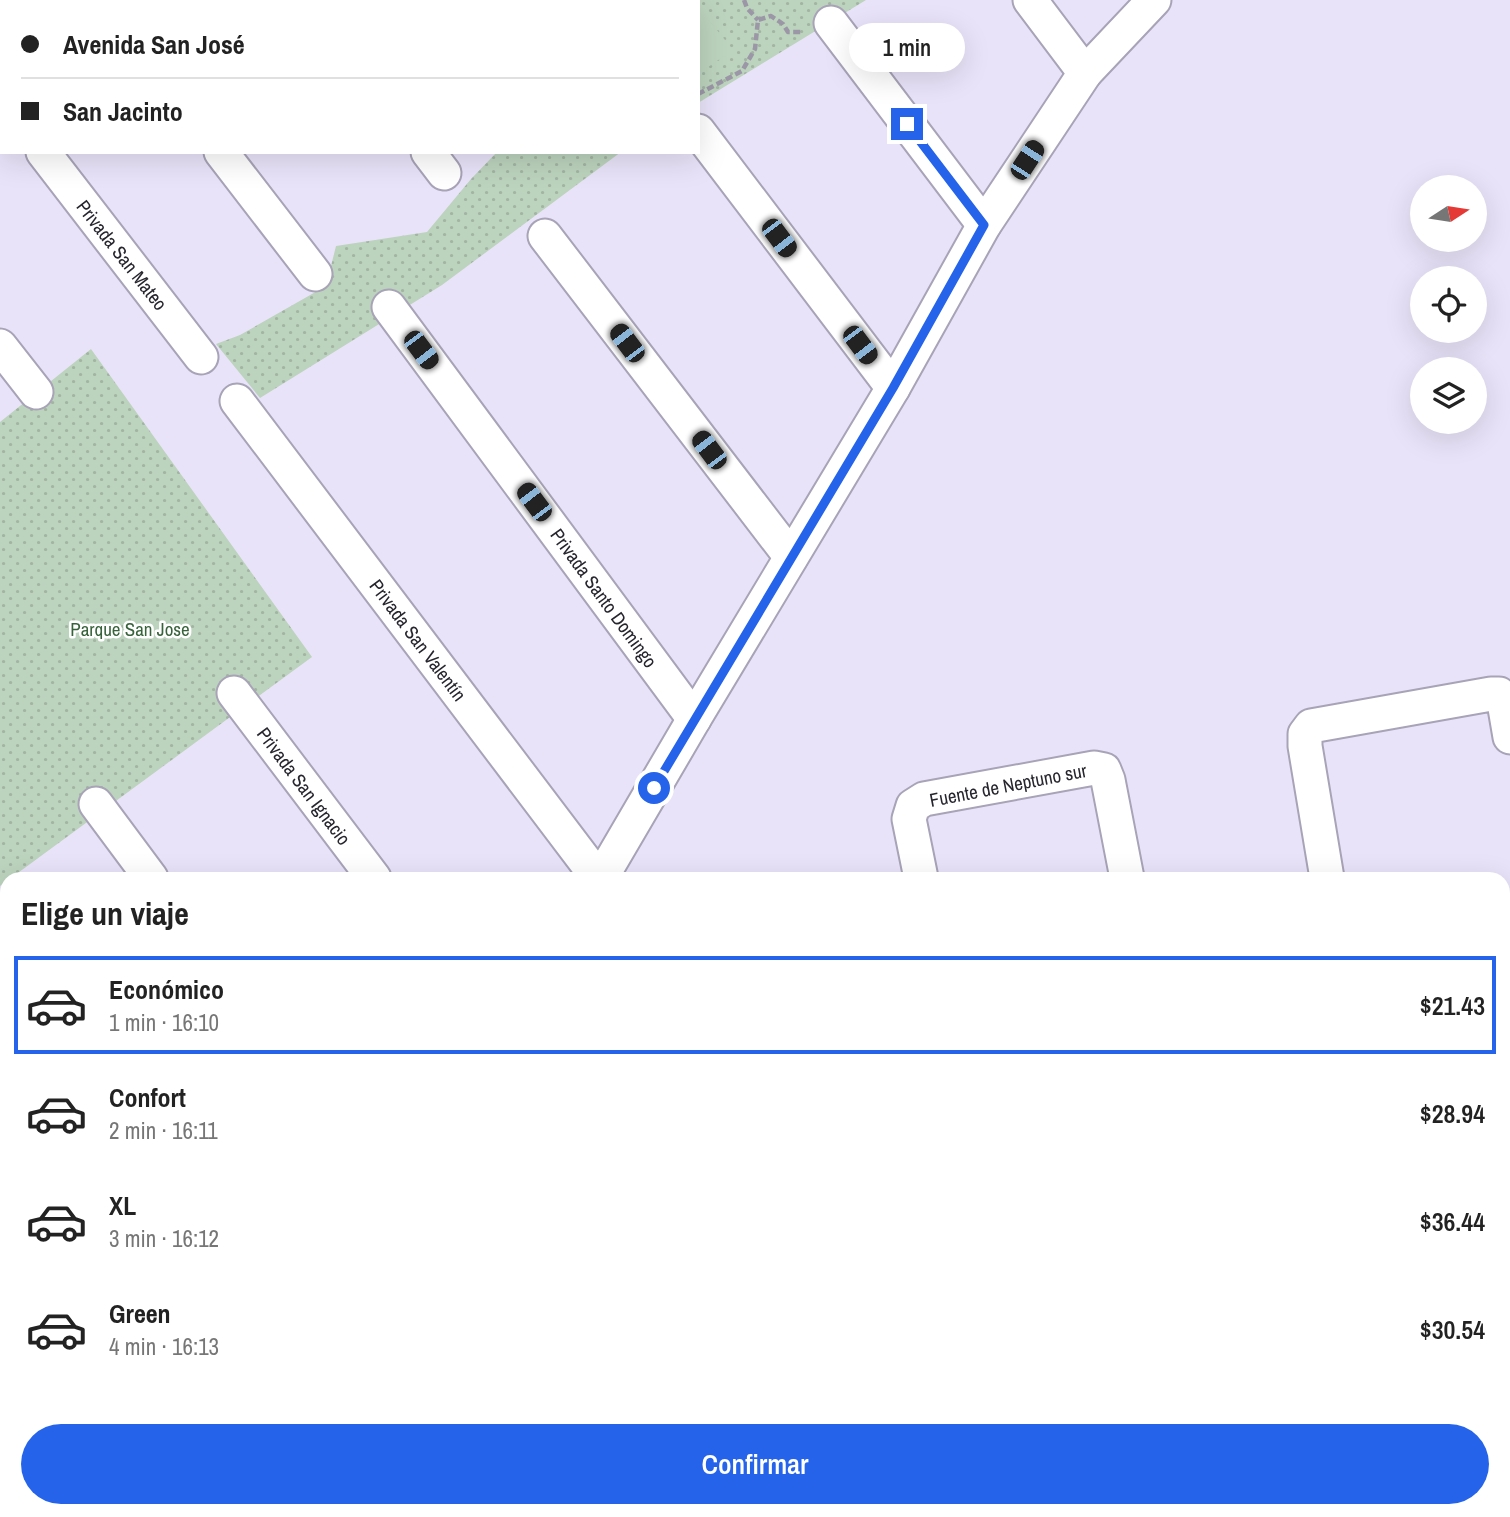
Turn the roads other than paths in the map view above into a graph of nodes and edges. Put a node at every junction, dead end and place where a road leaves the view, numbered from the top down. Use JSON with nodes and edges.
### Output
{"nodes":[{"id":1,"x":1030,"y":0,"type":"edge"},
{"id":2,"x":1154,"y":0,"type":"edge"},
{"id":3,"x":822,"y":27,"type":"road end"},
{"id":4,"x":1085,"y":73,"type":"junction"},
{"id":5,"x":700,"y":134,"type":"edge"},
{"id":6,"x":45,"y":154,"type":"edge"},
{"id":7,"x":223,"y":154,"type":"edge"},
{"id":8,"x":984,"y":225,"type":"junction"},
{"id":9,"x":545,"y":236,"type":"dead end"},
{"id":10,"x":314,"y":274,"type":"dead end"},
{"id":11,"x":389,"y":307,"type":"dead end"},
{"id":12,"x":0,"y":346,"type":"edge"},
{"id":13,"x":201,"y":357,"type":"dead end"},
{"id":14,"x":893,"y":388,"type":"junction"},
{"id":15,"x":36,"y":393,"type":"dead end"},
{"id":16,"x":237,"y":401,"type":"dead end"},
{"id":17,"x":791,"y":557,"type":"junction"},
{"id":18,"x":234,"y":693,"type":"dead end"},
{"id":19,"x":694,"y":719,"type":"junction"},
{"id":20,"x":1510,"y":737,"type":"edge"},
{"id":21,"x":96,"y":804,"type":"dead end"},
{"id":22,"x":147,"y":872,"type":"edge"},
{"id":23,"x":369,"y":872,"type":"edge"},
{"id":24,"x":595,"y":872,"type":"edge"},
{"id":25,"x":604,"y":872,"type":"edge"},
{"id":26,"x":920,"y":872,"type":"edge"},
{"id":27,"x":1126,"y":872,"type":"edge"},
{"id":28,"x":1326,"y":872,"type":"edge"}],
"edges":[{"from":1,"to":4,"type":"street"},
{"from":2,"to":4,"type":"street"},
{"from":3,"to":8,"type":"street"},
{"from":4,"to":8,"type":"street"},
{"from":5,"to":14,"type":"street"},
{"from":6,"to":13,"type":"street","name":"Privada San Mateo"},
{"from":7,"to":10,"type":"street"},
{"from":8,"to":14,"type":"street"},
{"from":9,"to":17,"type":"street"},
{"from":11,"to":19,"type":"street","name":"Privada Santo Domingo"},
{"from":12,"to":15,"type":"street"},
{"from":14,"to":17,"type":"street"},
{"from":16,"to":24,"type":"street","name":"Privada San Valentín"},
{"from":17,"to":19,"type":"street"},
{"from":18,"to":23,"type":"street","name":"Privada San Ignacio"},
{"from":19,"to":25,"type":"street"},
{"from":20,"to":28,"type":"street"},
{"from":21,"to":22,"type":"street"},
{"from":26,"to":27,"type":"street","name":"Fuente de Neptuno sur"}]}
